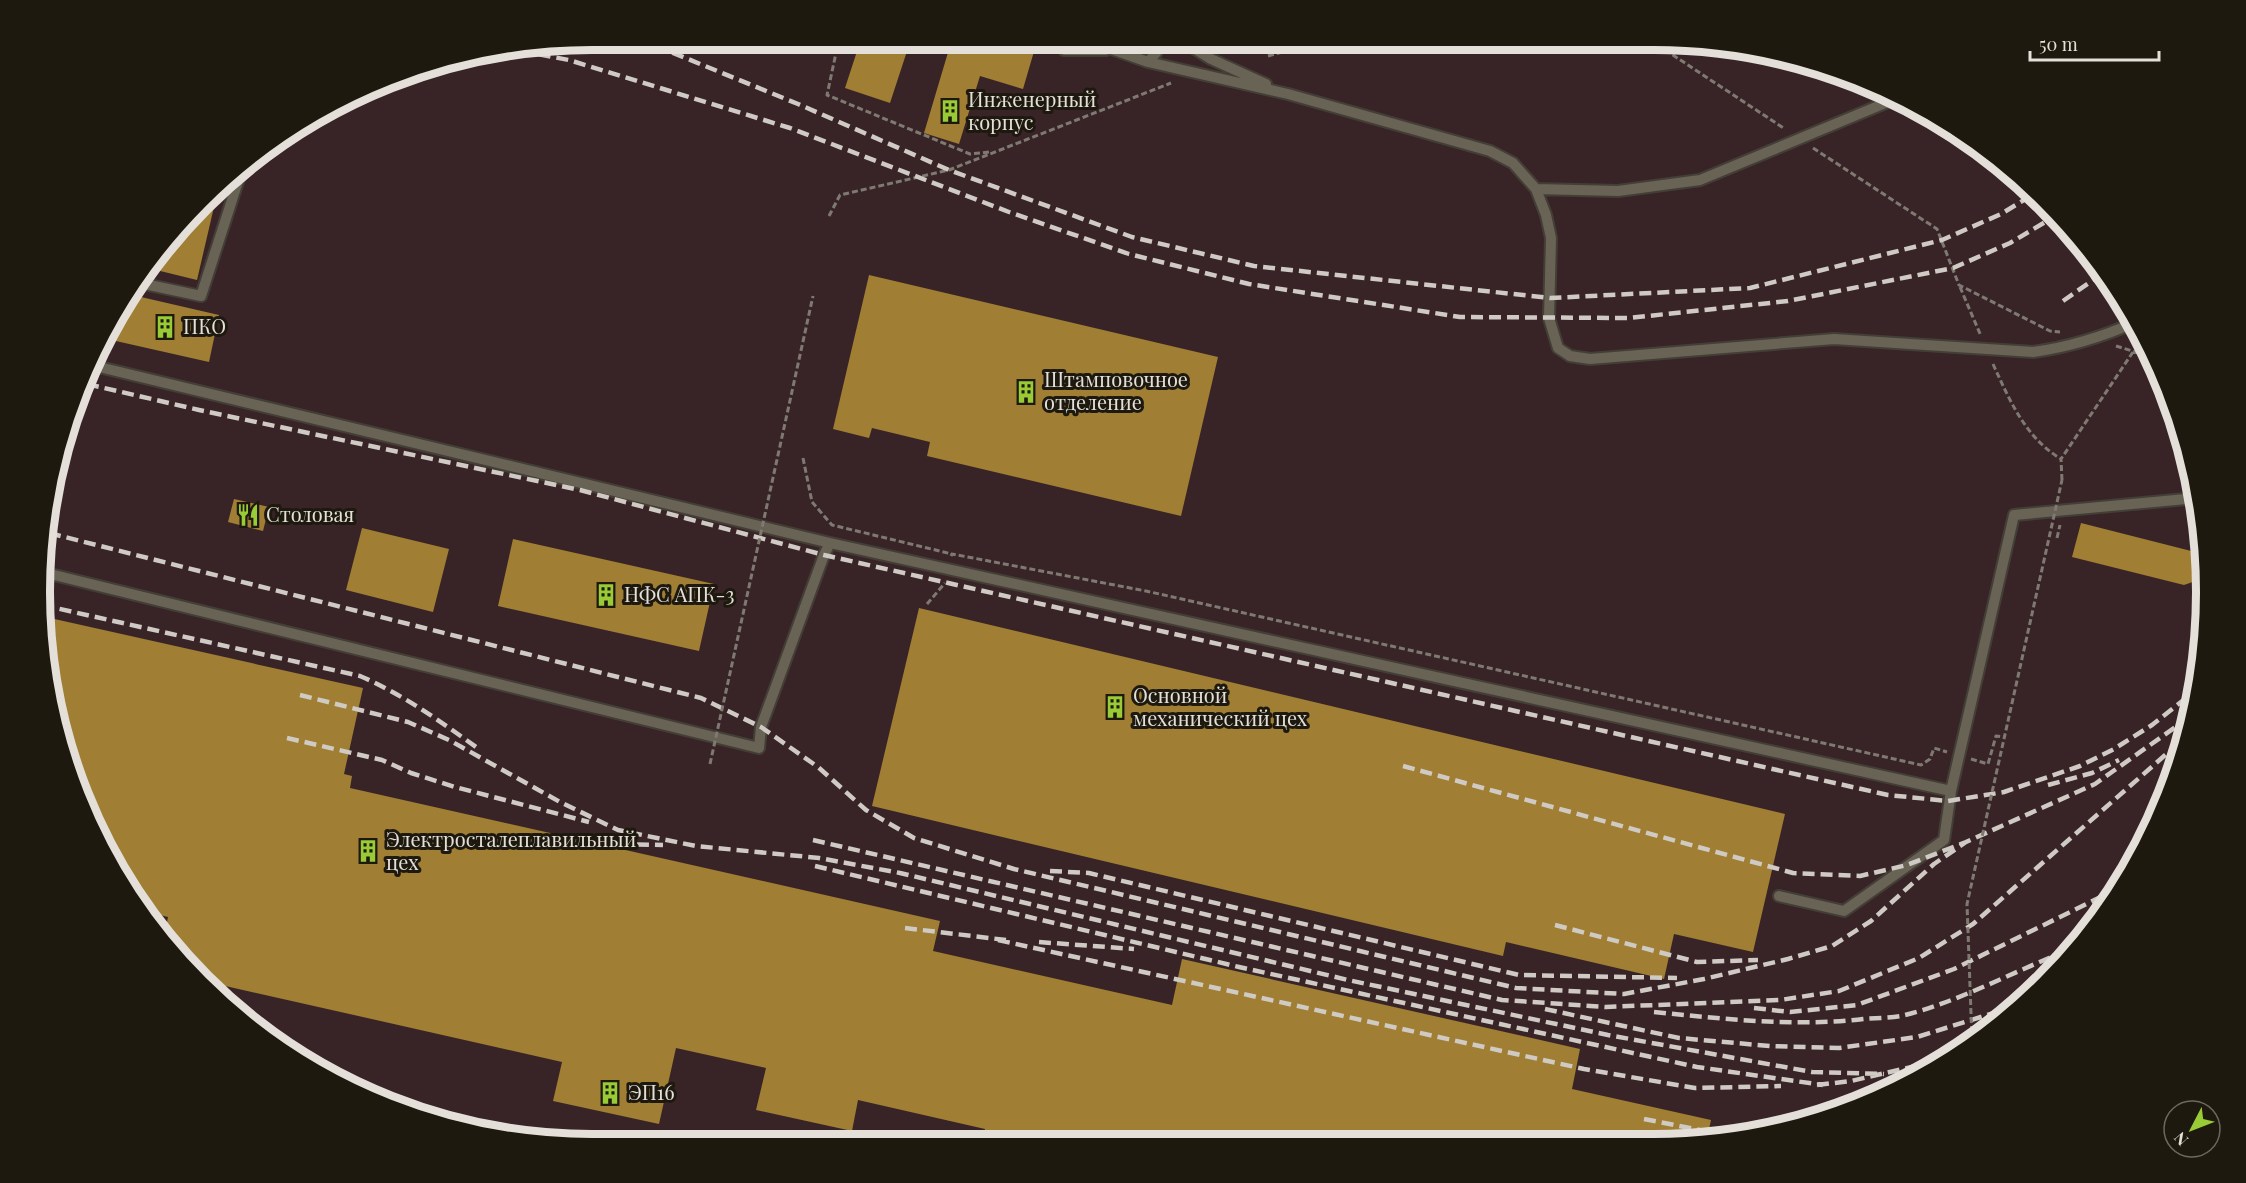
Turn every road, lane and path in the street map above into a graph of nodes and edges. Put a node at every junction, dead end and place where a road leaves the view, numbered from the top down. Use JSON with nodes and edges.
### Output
{"nodes":[{"id":1,"x":837,"y":50,"type":"edge"},
{"id":2,"x":1064,"y":50,"type":"dead end"},
{"id":3,"x":1112,"y":50,"type":"joint"},
{"id":4,"x":1157,"y":50,"type":"edge"},
{"id":5,"x":1197,"y":50,"type":"edge"},
{"id":6,"x":1290,"y":50,"type":"edge"},
{"id":7,"x":1268,"y":56,"type":"dead end"},
{"id":8,"x":1148,"y":62,"type":"junction"},
{"id":9,"x":1171,"y":83,"type":"dead end"},
{"id":10,"x":1288,"y":94,"type":"junction"},
{"id":11,"x":1888,"y":102,"type":"edge"},
{"id":12,"x":994,"y":151,"type":"junction"},
{"id":13,"x":238,"y":181,"type":"edge"},
{"id":14,"x":1536,"y":189,"type":"junction"},
{"id":15,"x":830,"y":216,"type":"dead end"},
{"id":16,"x":1936,"y":229,"type":"dead end"},
{"id":17,"x":145,"y":284,"type":"edge"},
{"id":18,"x":1959,"y":285,"type":"junction"},
{"id":19,"x":813,"y":296,"type":"dead end"},
{"id":20,"x":2127,"y":326,"type":"edge"},
{"id":21,"x":2065,"y":333,"type":"dead end"},
{"id":22,"x":2098,"y":339,"type":"junction"},
{"id":23,"x":1987,"y":350,"type":"junction"},
{"id":24,"x":2133,"y":352,"type":"junction"},
{"id":25,"x":2142,"y":354,"type":"edge"},
{"id":26,"x":99,"y":367,"type":"edge"},
{"id":27,"x":803,"y":458,"type":"dead end"},
{"id":28,"x":2061,"y":459,"type":"junction"},
{"id":29,"x":2188,"y":499,"type":"edge"},
{"id":30,"x":830,"y":543,"type":"junction"},
{"id":31,"x":951,"y":554,"type":"junction"},
{"id":32,"x":948,"y":569,"type":"junction"},
{"id":33,"x":50,"y":574,"type":"edge"},
{"id":34,"x":927,"y":604,"type":"dead end"},
{"id":35,"x":2004,"y":737,"type":"junction"},
{"id":36,"x":1960,"y":755,"type":"junction"},
{"id":37,"x":710,"y":764,"type":"dead end"},
{"id":38,"x":1951,"y":790,"type":"junction"},
{"id":39,"x":1779,"y":896,"type":"dead end"},
{"id":40,"x":1972,"y":1030,"type":"edge"}],
"edges":[{"from":1,"to":12,"type":"path"},
{"from":2,"to":3,"type":"lane"},
{"from":3,"to":8,"type":"lane"},
{"from":4,"to":8,"type":"lane"},
{"from":5,"to":10,"type":"lane"},
{"from":6,"to":7,"type":"path"},
{"from":8,"to":10,"type":"lane"},
{"from":9,"to":12,"type":"path"},
{"from":10,"to":14,"type":"lane"},
{"from":11,"to":14,"type":"lane"},
{"from":12,"to":15,"type":"path"},
{"from":13,"to":17,"type":"lane"},
{"from":14,"to":23,"type":"lane"},
{"from":16,"to":18,"type":"path"},
{"from":18,"to":21,"type":"path"},
{"from":18,"to":23,"type":"path"},
{"from":19,"to":37,"type":"path","bridge":true},
{"from":20,"to":22,"type":"lane"},
{"from":22,"to":23,"type":"lane"},
{"from":22,"to":24,"type":"path"},
{"from":23,"to":28,"type":"path"},
{"from":24,"to":25,"type":"path"},
{"from":24,"to":28,"type":"path"},
{"from":26,"to":30,"type":"lane"},
{"from":27,"to":31,"type":"path"},
{"from":28,"to":35,"type":"path","bridge":true},
{"from":29,"to":36,"type":"lane"},
{"from":30,"to":32,"type":"lane"},
{"from":30,"to":33,"type":"lane"},
{"from":31,"to":32,"type":"path"},
{"from":31,"to":36,"type":"path"},
{"from":32,"to":34,"type":"path"},
{"from":32,"to":38,"type":"lane"},
{"from":35,"to":36,"type":"path"},
{"from":35,"to":40,"type":"path","bridge":true},
{"from":36,"to":38,"type":"lane"},
{"from":38,"to":39,"type":"lane"}]}
